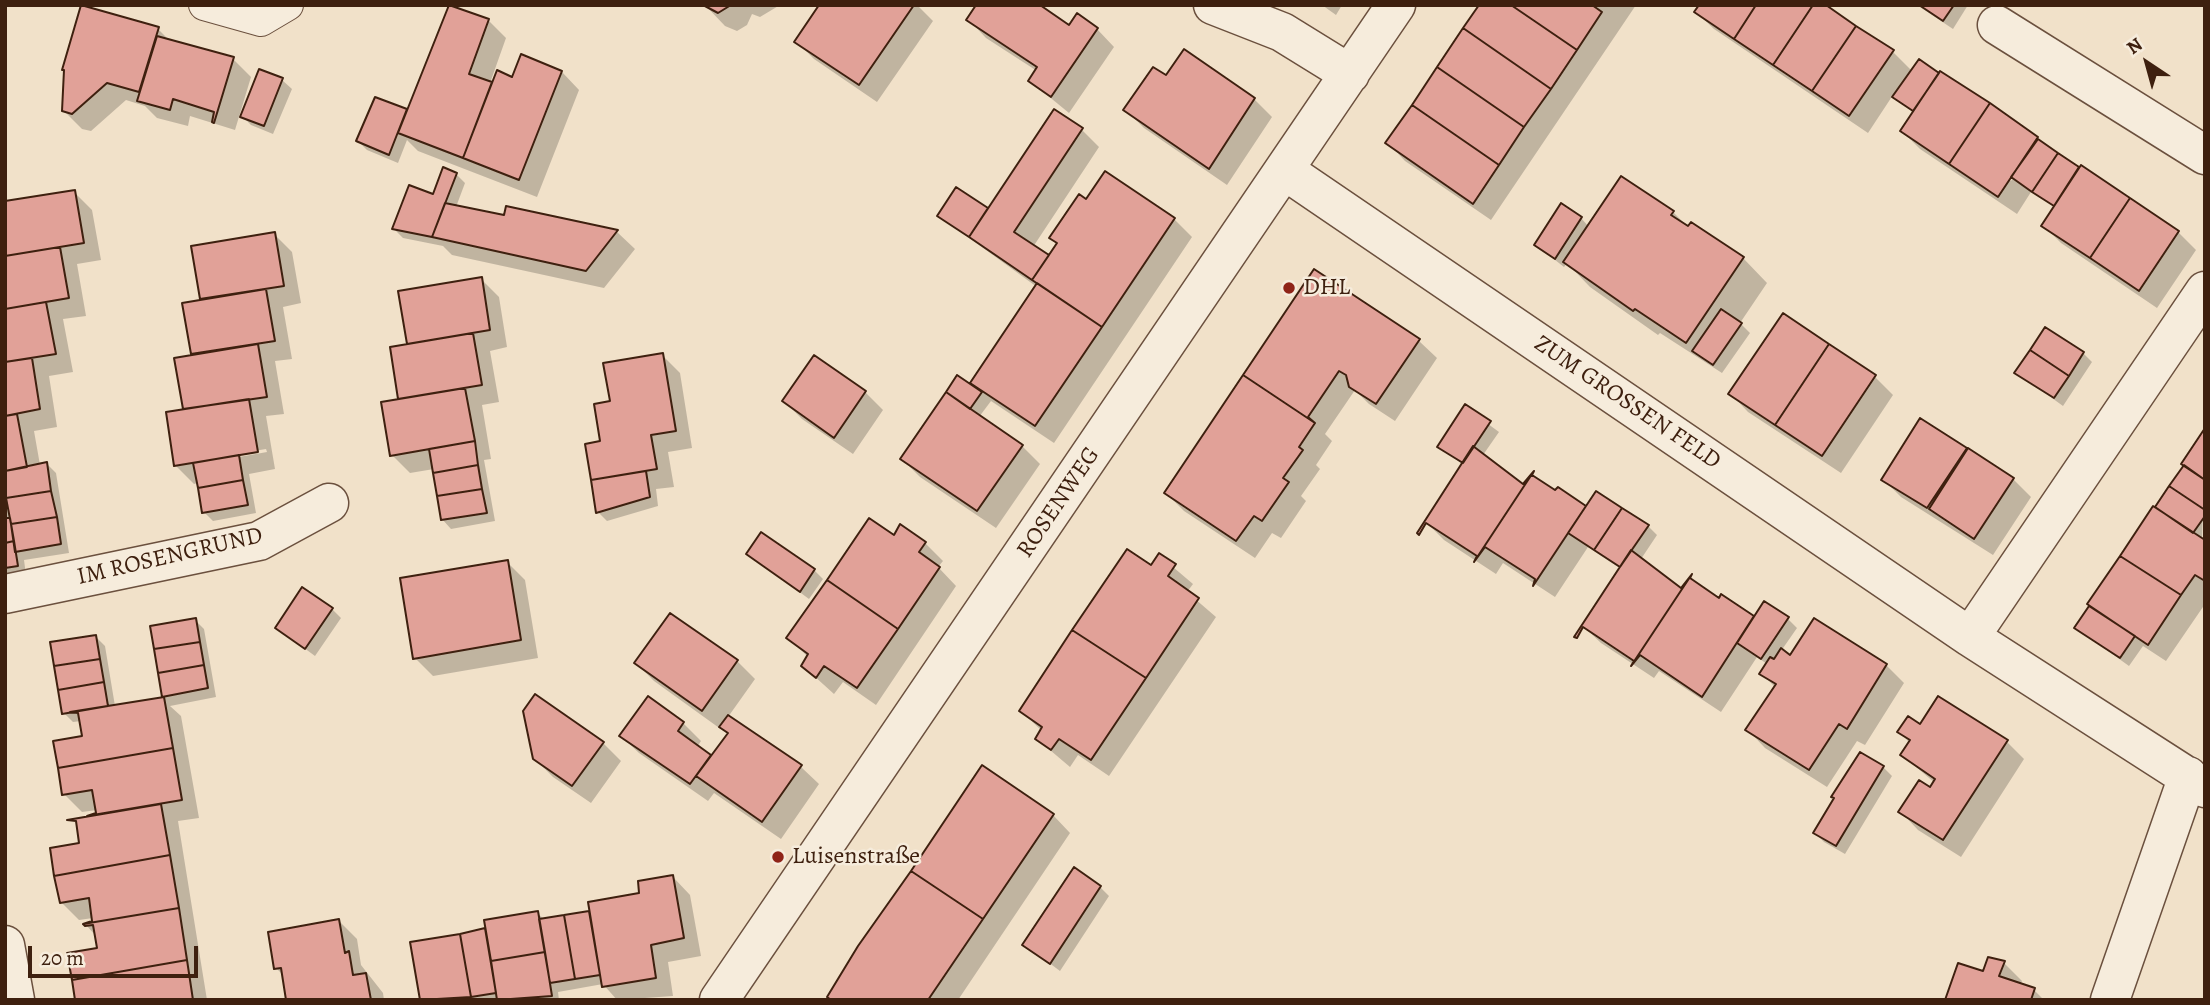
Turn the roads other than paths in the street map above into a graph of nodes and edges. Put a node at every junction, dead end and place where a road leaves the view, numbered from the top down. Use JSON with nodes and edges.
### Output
{"nodes":[{"id":1,"x":204,"y":5,"type":"edge"},
{"id":2,"x":288,"y":5,"type":"edge"},
{"id":3,"x":1213,"y":5,"type":"edge"},
{"id":4,"x":1396,"y":5,"type":"edge"},
{"id":5,"x":1997,"y":25,"type":"dead end"},
{"id":6,"x":1349,"y":74,"type":"junction"},
{"id":7,"x":2205,"y":155,"type":"edge"},
{"id":8,"x":1284,"y":170,"type":"junction"},
{"id":9,"x":2205,"y":291,"type":"edge"},
{"id":10,"x":329,"y":503,"type":"dead end"},
{"id":11,"x":5,"y":594,"type":"edge"},
{"id":12,"x":1970,"y":637,"type":"junction"},
{"id":13,"x":2196,"y":782,"type":"edge"},
{"id":14,"x":5,"y":945,"type":"edge"},
{"id":15,"x":15,"y":1000,"type":"edge"},
{"id":16,"x":719,"y":1000,"type":"edge"},
{"id":17,"x":2110,"y":1000,"type":"edge"}],
"edges":[{"from":1,"to":2,"type":"lane"},
{"from":3,"to":6,"type":"street"},
{"from":4,"to":6,"type":"street","name":"ROSENWEG"},
{"from":5,"to":7,"type":"street"},
{"from":6,"to":8,"type":"street","name":"ROSENWEG"},
{"from":8,"to":12,"type":"street","name":"ZUM GROSSEN FELD"},
{"from":8,"to":16,"type":"street","name":"ROSENWEG"},
{"from":9,"to":12,"type":"street"},
{"from":10,"to":11,"type":"street","name":"IM ROSENGRUND"},
{"from":12,"to":13,"type":"street","name":"ZUM GROSSEN FELD"},
{"from":13,"to":17,"type":"street","name":"ZUM GROSSEN FELD"},
{"from":14,"to":15,"type":"street"}]}
